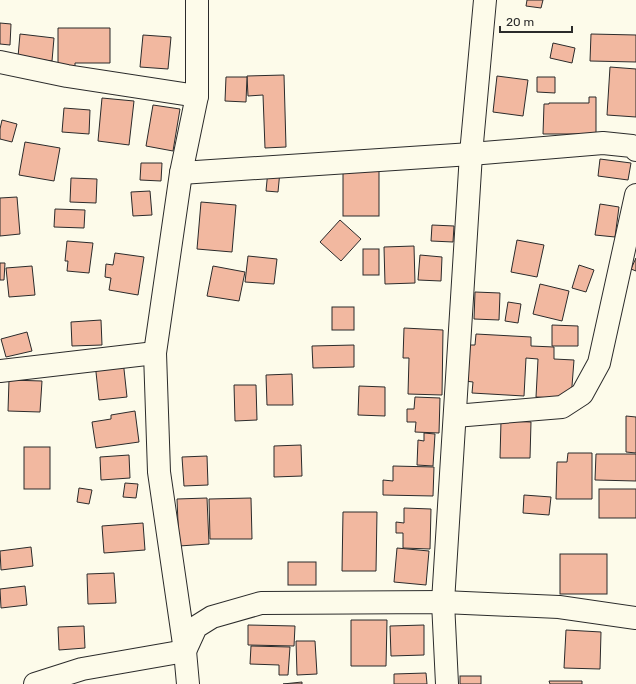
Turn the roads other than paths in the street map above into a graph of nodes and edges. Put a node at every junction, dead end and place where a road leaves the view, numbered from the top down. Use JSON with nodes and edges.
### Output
{"nodes":[{"id":1,"x":197,"y":0,"type":"edge"},
{"id":2,"x":485,"y":0,"type":"edge"},
{"id":3,"x":0,"y":62,"type":"edge"},
{"id":4,"x":196,"y":96,"type":"junction"},
{"id":5,"x":636,"y":150,"type":"edge"},
{"id":6,"x":471,"y":154,"type":"junction"},
{"id":7,"x":181,"y":173,"type":"junction"},
{"id":8,"x":636,"y":195,"type":"edge"},
{"id":9,"x":156,"y":353,"type":"junction"},
{"id":10,"x":0,"y":371,"type":"edge"},
{"id":11,"x":455,"y":416,"type":"junction"},
{"id":12,"x":443,"y":602,"type":"junction"},
{"id":13,"x":636,"y":618,"type":"edge"},
{"id":14,"x":185,"y":651,"type":"junction"},
{"id":15,"x":35,"y":684,"type":"edge"},
{"id":16,"x":188,"y":684,"type":"edge"},
{"id":17,"x":447,"y":684,"type":"edge"}],
"edges":[{"from":1,"to":4,"type":"street"},
{"from":2,"to":6,"type":"street"},
{"from":3,"to":4,"type":"street"},
{"from":4,"to":7,"type":"street"},
{"from":5,"to":6,"type":"street"},
{"from":6,"to":7,"type":"street"},
{"from":6,"to":11,"type":"street"},
{"from":7,"to":9,"type":"street"},
{"from":8,"to":11,"type":"street"},
{"from":9,"to":10,"type":"street"},
{"from":9,"to":14,"type":"street"},
{"from":11,"to":12,"type":"street"},
{"from":12,"to":13,"type":"street"},
{"from":12,"to":14,"type":"street"},
{"from":12,"to":17,"type":"street"},
{"from":14,"to":15,"type":"street"},
{"from":14,"to":16,"type":"street"}]}
